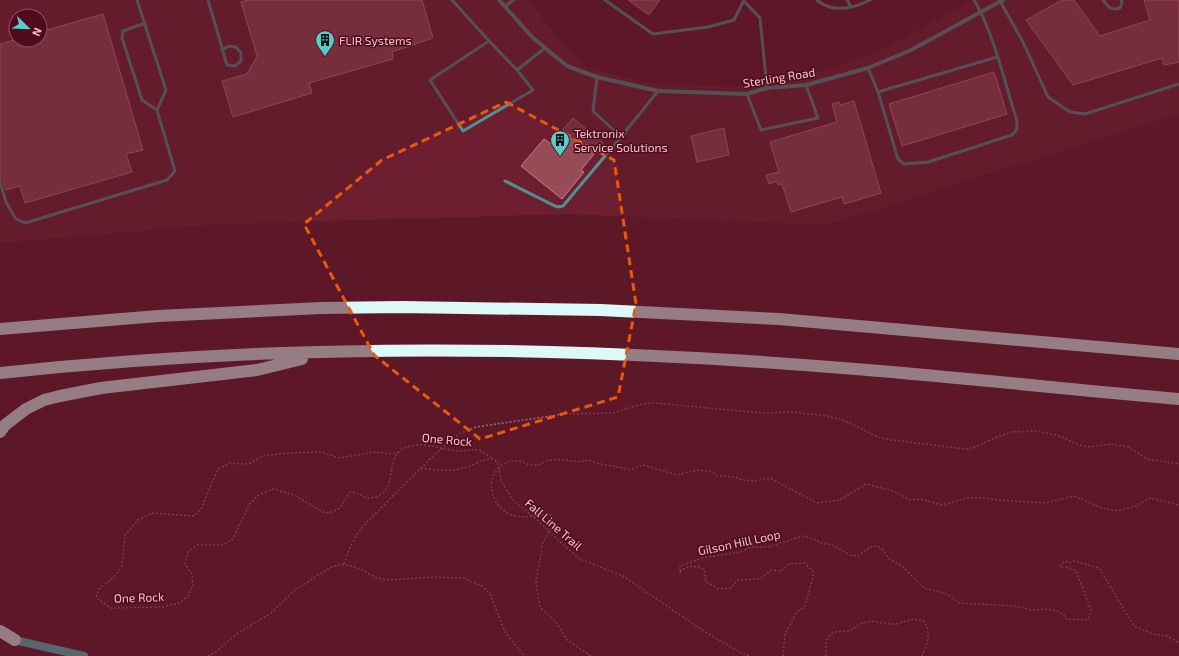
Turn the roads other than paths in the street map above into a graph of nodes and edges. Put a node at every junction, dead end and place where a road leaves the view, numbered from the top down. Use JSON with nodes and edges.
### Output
{"nodes":[{"id":1,"x":137,"y":0,"type":"edge"},
{"id":2,"x":208,"y":0,"type":"edge"},
{"id":3,"x":452,"y":0,"type":"edge"},
{"id":4,"x":499,"y":0,"type":"edge"},
{"id":5,"x":514,"y":0,"type":"edge"},
{"id":6,"x":605,"y":0,"type":"edge"},
{"id":7,"x":816,"y":0,"type":"edge"},
{"id":8,"x":847,"y":0,"type":"edge"},
{"id":9,"x":870,"y":0,"type":"edge"},
{"id":10,"x":974,"y":0,"type":"edge"},
{"id":11,"x":1103,"y":0,"type":"edge"},
{"id":12,"x":1121,"y":0,"type":"edge"},
{"id":13,"x":744,"y":1,"type":"edge"},
{"id":14,"x":1002,"y":1,"type":"edge"},
{"id":15,"x":505,"y":6,"type":"junction"},
{"id":16,"x":851,"y":7,"type":"junction"},
{"id":17,"x":980,"y":11,"type":"junction"},
{"id":18,"x":145,"y":23,"type":"junction"},
{"id":19,"x":489,"y":41,"type":"junction"},
{"id":20,"x":545,"y":48,"type":"junction"},
{"id":21,"x":222,"y":50,"type":"junction"},
{"id":22,"x":997,"y":57,"type":"junction"},
{"id":23,"x":868,"y":68,"type":"junction"},
{"id":24,"x":517,"y":70,"type":"junction"},
{"id":25,"x":597,"y":77,"type":"junction"},
{"id":26,"x":1179,"y":84,"type":"edge"},
{"id":27,"x":806,"y":85,"type":"junction"},
{"id":28,"x":767,"y":88,"type":"junction"},
{"id":29,"x":658,"y":91,"type":"junction"},
{"id":30,"x":878,"y":92,"type":"junction"},
{"id":31,"x":747,"y":94,"type":"junction"},
{"id":32,"x":157,"y":110,"type":"junction"},
{"id":33,"x":621,"y":137,"type":"junction"},
{"id":34,"x":0,"y":182,"type":"edge"},
{"id":35,"x":505,"y":182,"type":"dead end"},
{"id":36,"x":0,"y":325,"type":"edge"},
{"id":37,"x":14,"y":327,"type":"junction"},
{"id":38,"x":0,"y":329,"type":"edge"},
{"id":39,"x":330,"y":352,"type":"junction"},
{"id":40,"x":1179,"y":354,"type":"edge"},
{"id":41,"x":0,"y":373,"type":"edge"},
{"id":42,"x":1179,"y":399,"type":"edge"},
{"id":43,"x":0,"y":432,"type":"edge"},
{"id":44,"x":0,"y":631,"type":"edge"},
{"id":45,"x":0,"y":637,"type":"edge"},
{"id":46,"x":15,"y":640,"type":"junction"},
{"id":47,"x":84,"y":656,"type":"edge"}],
"edges":[{"from":1,"to":18,"type":"lane"},
{"from":2,"to":21,"type":"lane"},
{"from":3,"to":19,"type":"lane"},
{"from":4,"to":15,"type":"street","name":"Sterling Road"},
{"from":5,"to":15,"type":"lane"},
{"from":6,"to":13,"type":"lane"},
{"from":7,"to":16,"type":"lane"},
{"from":8,"to":16,"type":"lane"},
{"from":9,"to":16,"type":"lane"},
{"from":10,"to":17,"type":"lane"},
{"from":11,"to":12,"type":"lane"},
{"from":13,"to":28,"type":"lane"},
{"from":14,"to":17,"type":"street","name":"Sterling Road"},
{"from":14,"to":26,"type":"lane"},
{"from":15,"to":20,"type":"street","name":"Sterling Road"},
{"from":17,"to":22,"type":"lane"},
{"from":17,"to":23,"type":"street","name":"Sterling Road"},
{"from":18,"to":32,"type":"lane"},
{"from":18,"to":32,"type":"lane"},
{"from":19,"to":24,"type":"lane"},
{"from":19,"to":24,"type":"lane"},
{"from":20,"to":24,"type":"lane"},
{"from":20,"to":25,"type":"street","name":"Sterling Road"},
{"from":21,"to":21,"type":"lane"},
{"from":22,"to":30,"type":"lane"},
{"from":22,"to":30,"type":"lane"},
{"from":23,"to":27,"type":"street","name":"Sterling Road"},
{"from":23,"to":30,"type":"lane"},
{"from":25,"to":29,"type":"street","name":"Sterling Road"},
{"from":25,"to":33,"type":"lane"},
{"from":27,"to":28,"type":"street","name":"Sterling Road"},
{"from":27,"to":31,"type":"lane"},
{"from":28,"to":31,"type":"street","name":"Sterling Road"},
{"from":29,"to":31,"type":"street","name":"Sterling Road"},
{"from":29,"to":33,"type":"lane"},
{"from":32,"to":34,"type":"lane"},
{"from":33,"to":35,"type":"lane"},
{"from":36,"to":37,"type":"highway"},
{"from":37,"to":38,"type":"highway"},
{"from":37,"to":40,"type":"highway"},
{"from":39,"to":41,"type":"highway"},
{"from":39,"to":42,"type":"highway"},
{"from":39,"to":43,"type":"highway"},
{"from":44,"to":46,"type":"highway"},
{"from":45,"to":46,"type":"main road"},
{"from":46,"to":47,"type":"main road"}]}
